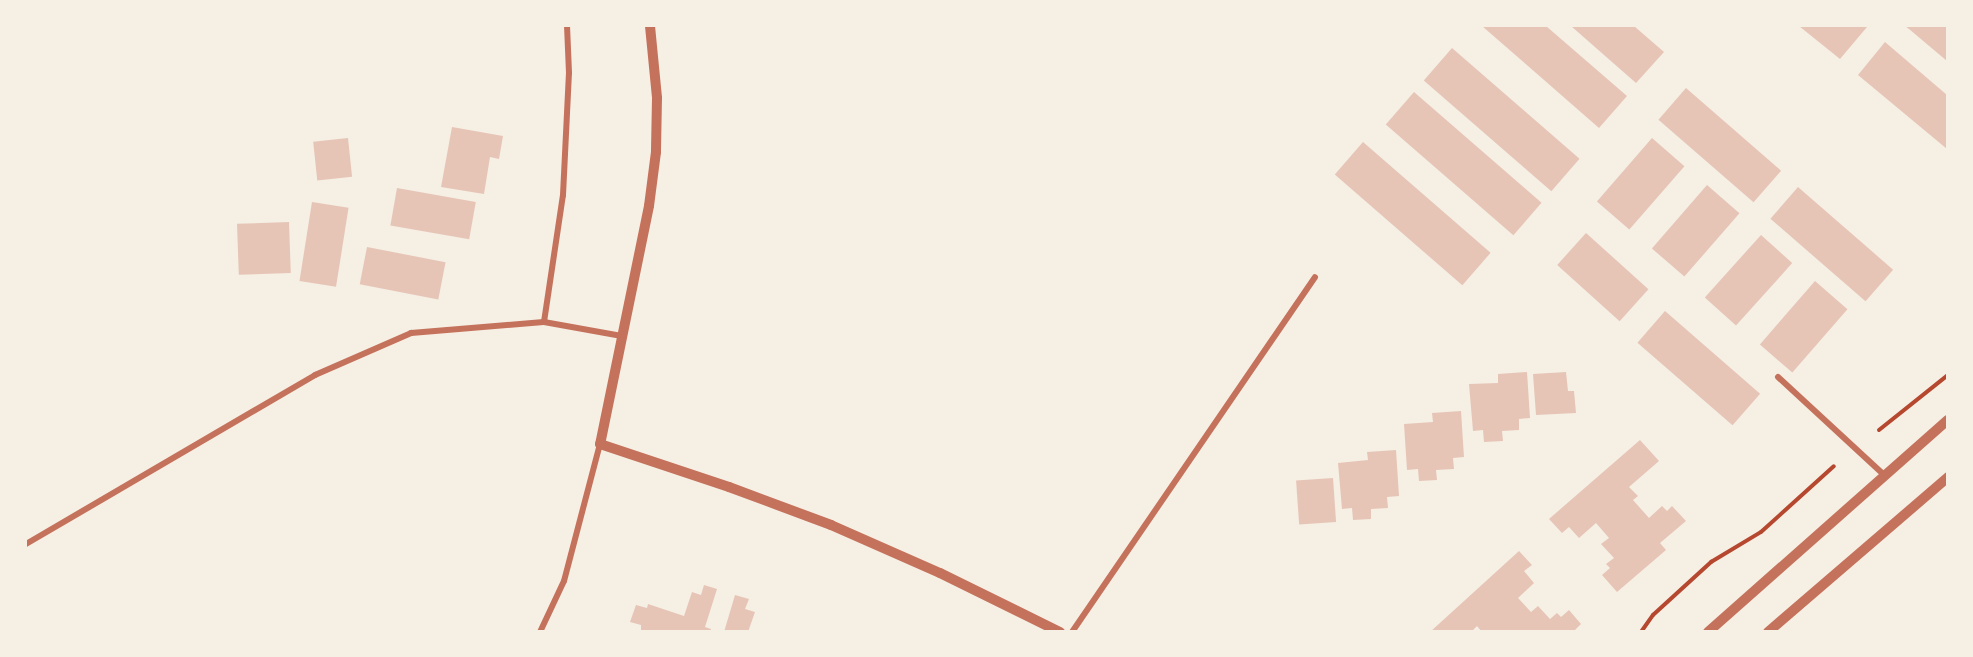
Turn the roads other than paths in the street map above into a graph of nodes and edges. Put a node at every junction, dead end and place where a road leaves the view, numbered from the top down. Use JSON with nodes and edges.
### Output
{"nodes":[{"id":1,"x":567,"y":26,"type":"edge"},
{"id":2,"x":650,"y":26,"type":"edge"},
{"id":3,"x":1315,"y":277,"type":"dead end"},
{"id":4,"x":544,"y":322,"type":"junction"},
{"id":5,"x":622,"y":336,"type":"junction"},
{"id":6,"x":1778,"y":377,"type":"dead end"},
{"id":7,"x":1947,"y":420,"type":"edge"},
{"id":8,"x":600,"y":444,"type":"junction"},
{"id":9,"x":1883,"y":474,"type":"junction"},
{"id":10,"x":1947,"y":477,"type":"edge"},
{"id":11,"x":26,"y":544,"type":"edge"},
{"id":12,"x":540,"y":632,"type":"edge"},
{"id":13,"x":1060,"y":632,"type":"edge"},
{"id":14,"x":1072,"y":632,"type":"edge"},
{"id":15,"x":1708,"y":632,"type":"edge"},
{"id":16,"x":1768,"y":632,"type":"edge"}],
"edges":[{"from":1,"to":4,"type":"street"},
{"from":2,"to":5,"type":"street"},
{"from":3,"to":14,"type":"street"},
{"from":4,"to":5,"type":"street"},
{"from":4,"to":11,"type":"street"},
{"from":5,"to":8,"type":"street"},
{"from":6,"to":9,"type":"street"},
{"from":7,"to":9,"type":"street"},
{"from":8,"to":12,"type":"street"},
{"from":8,"to":13,"type":"street"},
{"from":9,"to":15,"type":"street"},
{"from":10,"to":16,"type":"street"}]}
